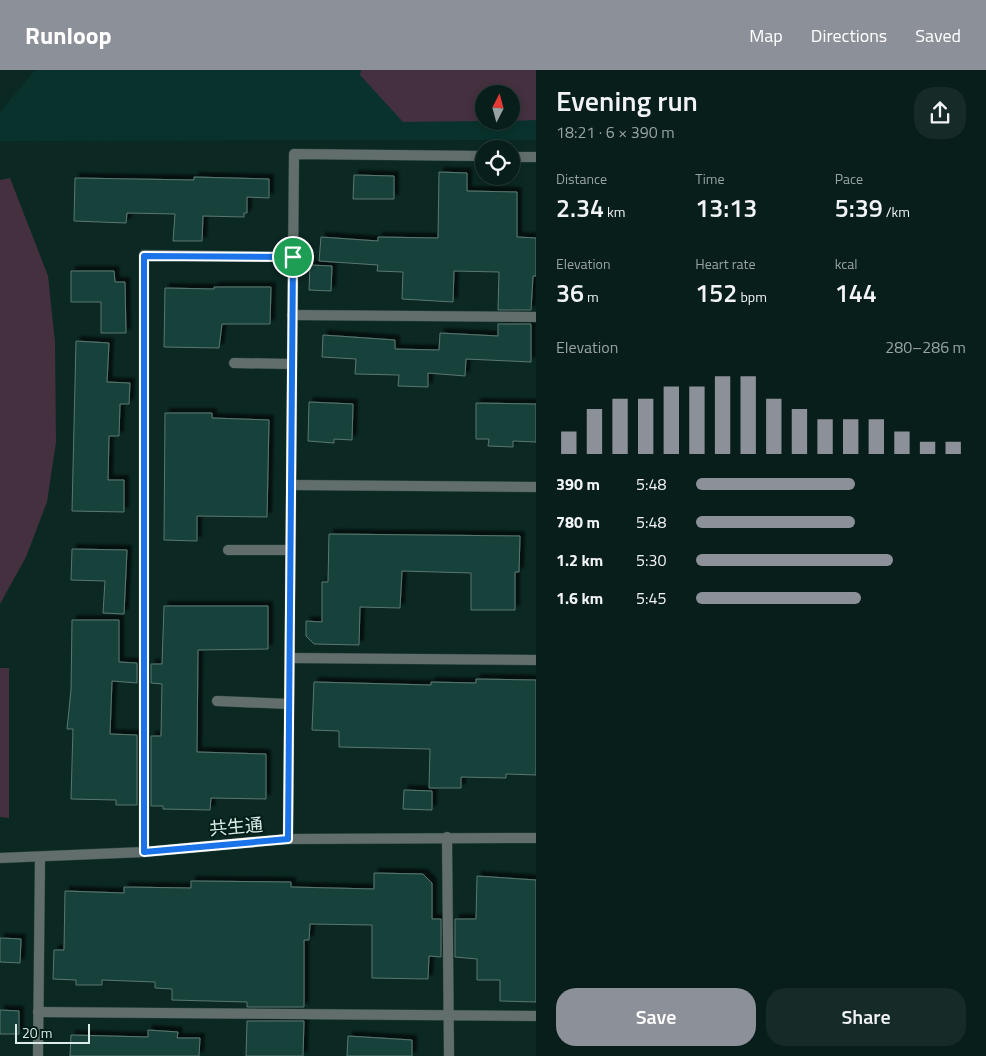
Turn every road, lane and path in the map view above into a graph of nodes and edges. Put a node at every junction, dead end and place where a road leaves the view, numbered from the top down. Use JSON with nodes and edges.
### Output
{"nodes":[{"id":1,"x":475,"y":156,"type":"edge"},
{"id":2,"x":520,"y":157,"type":"edge"},
{"id":3,"x":536,"y":157,"type":"edge"},
{"id":4,"x":293,"y":257,"type":"junction"},
{"id":5,"x":292,"y":315,"type":"junction"},
{"id":6,"x":536,"y":317,"type":"edge"},
{"id":7,"x":234,"y":362,"type":"dead end"},
{"id":8,"x":292,"y":364,"type":"junction"},
{"id":9,"x":291,"y":485,"type":"junction"},
{"id":10,"x":536,"y":487,"type":"edge"},
{"id":11,"x":228,"y":550,"type":"dead end"},
{"id":12,"x":290,"y":550,"type":"junction"},
{"id":13,"x":290,"y":658,"type":"junction"},
{"id":14,"x":536,"y":660,"type":"edge"},
{"id":15,"x":218,"y":701,"type":"dead end"},
{"id":16,"x":289,"y":704,"type":"junction"},
{"id":17,"x":447,"y":837,"type":"junction"},
{"id":18,"x":536,"y":838,"type":"edge"},
{"id":19,"x":288,"y":839,"type":"junction"},
{"id":20,"x":144,"y":852,"type":"junction"},
{"id":21,"x":40,"y":857,"type":"junction"},
{"id":22,"x":0,"y":858,"type":"edge"},
{"id":23,"x":38,"y":1012,"type":"junction"},
{"id":24,"x":449,"y":1016,"type":"junction"},
{"id":25,"x":536,"y":1016,"type":"edge"},
{"id":26,"x":38,"y":1056,"type":"edge"},
{"id":27,"x":449,"y":1056,"type":"edge"}],
"edges":[{"from":1,"to":4,"type":"street"},
{"from":2,"to":3,"type":"street"},
{"from":4,"to":5,"type":"street"},
{"from":4,"to":20,"type":"street"},
{"from":5,"to":6,"type":"street"},
{"from":5,"to":8,"type":"street"},
{"from":7,"to":8,"type":"street"},
{"from":8,"to":9,"type":"street"},
{"from":9,"to":10,"type":"street"},
{"from":9,"to":12,"type":"street"},
{"from":11,"to":12,"type":"street"},
{"from":12,"to":13,"type":"street"},
{"from":13,"to":14,"type":"street"},
{"from":13,"to":16,"type":"street"},
{"from":15,"to":16,"type":"street"},
{"from":16,"to":19,"type":"street"},
{"from":17,"to":18,"type":"street","name":"共生通"},
{"from":17,"to":19,"type":"street","name":"共生通"},
{"from":17,"to":24,"type":"street"},
{"from":19,"to":20,"type":"street","name":"共生通"},
{"from":20,"to":21,"type":"street","name":"共生通"},
{"from":21,"to":22,"type":"street","name":"共生通"},
{"from":21,"to":23,"type":"street"},
{"from":23,"to":24,"type":"street"},
{"from":23,"to":26,"type":"street"},
{"from":24,"to":25,"type":"street"},
{"from":24,"to":27,"type":"street"}]}
